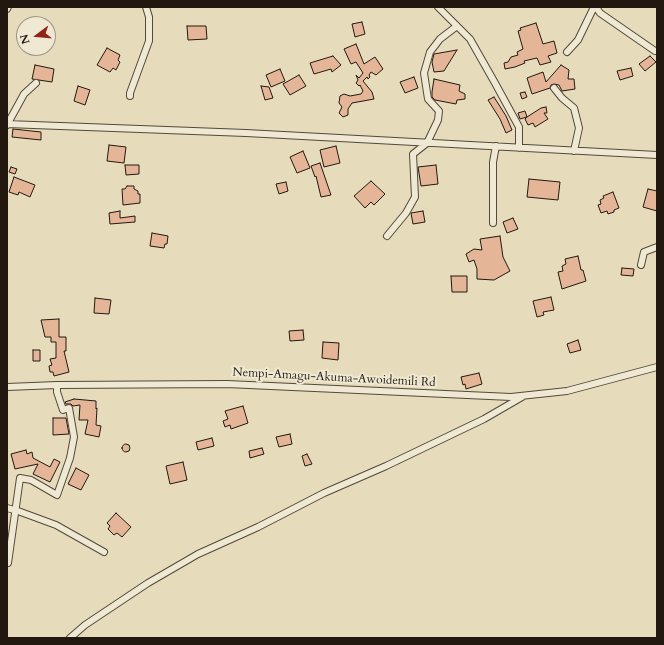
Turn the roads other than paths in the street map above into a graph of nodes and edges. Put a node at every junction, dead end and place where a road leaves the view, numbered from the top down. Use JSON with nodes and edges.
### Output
{"nodes":[{"id":1,"x":146,"y":7,"type":"edge"},
{"id":2,"x":438,"y":7,"type":"edge"},
{"id":3,"x":595,"y":7,"type":"edge"},
{"id":4,"x":457,"y":26,"type":"junction"},
{"id":5,"x":657,"y":51,"type":"edge"},
{"id":6,"x":567,"y":52,"type":"dead end"},
{"id":7,"x":36,"y":83,"type":"dead end"},
{"id":8,"x":554,"y":88,"type":"dead end"},
{"id":9,"x":130,"y":96,"type":"dead end"},
{"id":10,"x":7,"y":124,"type":"edge"},
{"id":11,"x":427,"y":143,"type":"junction"},
{"id":12,"x":496,"y":146,"type":"junction"},
{"id":13,"x":519,"y":148,"type":"junction"},
{"id":14,"x":574,"y":150,"type":"junction"},
{"id":15,"x":657,"y":155,"type":"edge"},
{"id":16,"x":493,"y":223,"type":"dead end"},
{"id":17,"x":387,"y":236,"type":"dead end"},
{"id":18,"x":657,"y":247,"type":"edge"},
{"id":19,"x":641,"y":265,"type":"dead end"},
{"id":20,"x":657,"y":367,"type":"edge"},
{"id":21,"x":57,"y":385,"type":"junction"},
{"id":22,"x":7,"y":387,"type":"edge"},
{"id":23,"x":525,"y":395,"type":"junction"},
{"id":24,"x":7,"y":508,"type":"edge"},
{"id":25,"x":16,"y":510,"type":"junction"},
{"id":26,"x":104,"y":552,"type":"dead end"},
{"id":27,"x":8,"y":563,"type":"dead end"},
{"id":28,"x":70,"y":638,"type":"edge"}],
"edges":[{"from":1,"to":9,"type":"street"},
{"from":2,"to":4,"type":"street"},
{"from":3,"to":5,"type":"street"},
{"from":3,"to":6,"type":"street"},
{"from":4,"to":11,"type":"street"},
{"from":4,"to":13,"type":"street"},
{"from":7,"to":10,"type":"street"},
{"from":8,"to":14,"type":"street"},
{"from":10,"to":11,"type":"street"},
{"from":11,"to":12,"type":"street"},
{"from":11,"to":17,"type":"street"},
{"from":12,"to":13,"type":"street"},
{"from":12,"to":16,"type":"street"},
{"from":13,"to":14,"type":"street"},
{"from":14,"to":15,"type":"street"},
{"from":18,"to":19,"type":"street"},
{"from":20,"to":23,"type":"street","name":"Nempi-Amagu-Akuma-Awoidemili Rd"},
{"from":21,"to":22,"type":"street","name":"Nempi-Amagu-Akuma-Awoidemili Rd"},
{"from":21,"to":23,"type":"street","name":"Nempi-Amagu-Akuma-Awoidemili Rd"},
{"from":21,"to":25,"type":"street"},
{"from":23,"to":28,"type":"street"},
{"from":24,"to":25,"type":"street"},
{"from":25,"to":26,"type":"street"},
{"from":25,"to":27,"type":"street"}]}
